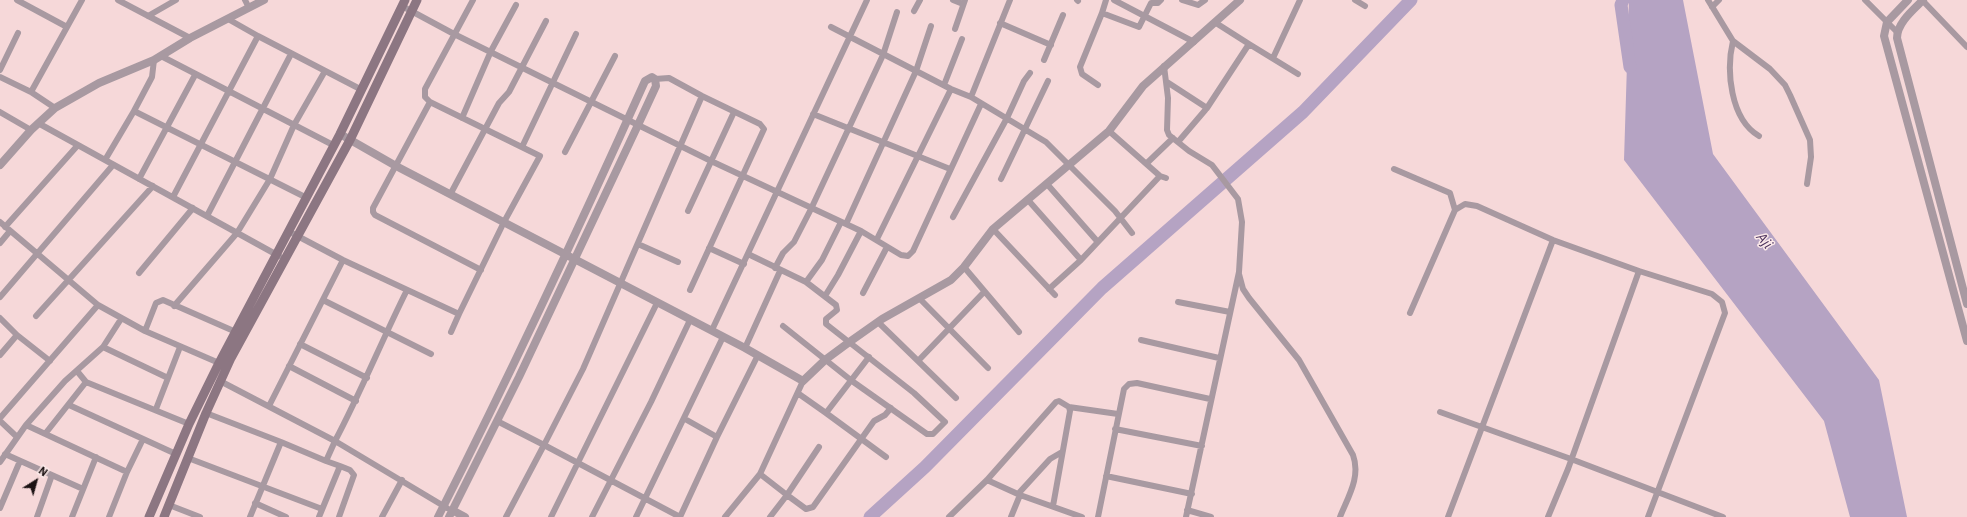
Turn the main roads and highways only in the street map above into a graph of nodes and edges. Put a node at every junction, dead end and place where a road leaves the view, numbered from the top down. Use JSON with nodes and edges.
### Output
{"nodes":[{"id":1,"x":417,"y":0,"type":"edge"},
{"id":2,"x":404,"y":3,"type":"edge"},
{"id":3,"x":149,"y":517,"type":"edge"},
{"id":4,"x":164,"y":517,"type":"edge"}],
"edges":[{"from":1,"to":4,"type":"main road"},
{"from":2,"to":3,"type":"main road"}]}
